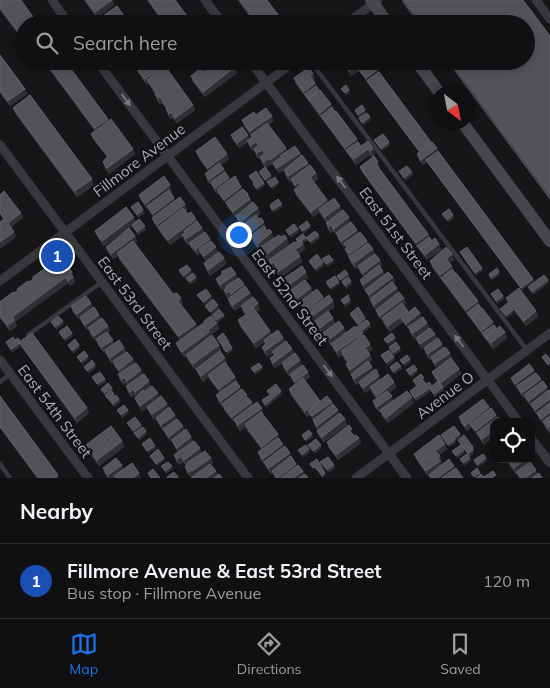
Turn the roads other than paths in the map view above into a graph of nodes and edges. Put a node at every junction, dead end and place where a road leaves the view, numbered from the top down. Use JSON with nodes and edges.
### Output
{"nodes":[{"id":1,"x":52,"y":0,"type":"edge"},
{"id":2,"x":205,"y":0,"type":"edge"},
{"id":3,"x":536,"y":0,"type":"edge"},
{"id":4,"x":374,"y":1,"type":"edge"},
{"id":5,"x":63,"y":15,"type":"edge"},
{"id":6,"x":216,"y":15,"type":"edge"},
{"id":7,"x":357,"y":15,"type":"edge"},
{"id":8,"x":383,"y":15,"type":"edge"},
{"id":9,"x":550,"y":19,"type":"edge"},
{"id":10,"x":104,"y":70,"type":"edge"},
{"id":11,"x":257,"y":70,"type":"edge"},
{"id":12,"x":283,"y":70,"type":"edge"},
{"id":13,"x":317,"y":70,"type":"dead end"},
{"id":14,"x":423,"y":70,"type":"edge"},
{"id":15,"x":266,"y":83,"type":"junction"},
{"id":16,"x":434,"y":85,"type":"edge"},
{"id":17,"x":468,"y":130,"type":"edge"},
{"id":18,"x":0,"y":145,"type":"edge"},
{"id":19,"x":168,"y":156,"type":"junction"},
{"id":20,"x":65,"y":232,"type":"junction"},
{"id":21,"x":550,"y":241,"type":"edge"},
{"id":22,"x":0,"y":281,"type":"edge"},
{"id":23,"x":102,"y":282,"type":"junction"},
{"id":24,"x":550,"y":334,"type":"edge"},
{"id":25,"x":28,"y":335,"type":"edge"},
{"id":26,"x":527,"y":350,"type":"junction"},
{"id":27,"x":0,"y":360,"type":"edge"},
{"id":28,"x":10,"y":374,"type":"junction"},
{"id":29,"x":488,"y":380,"type":"junction"},
{"id":30,"x":0,"y":382,"type":"edge"},
{"id":31,"x":516,"y":418,"type":"edge"},
{"id":32,"x":535,"y":443,"type":"edge"},
{"id":33,"x":389,"y":453,"type":"junction"},
{"id":34,"x":550,"y":463,"type":"edge"},
{"id":35,"x":0,"y":464,"type":"edge"},
{"id":36,"x":10,"y":478,"type":"edge"},
{"id":37,"x":88,"y":478,"type":"edge"},
{"id":38,"x":248,"y":478,"type":"edge"},
{"id":39,"x":356,"y":478,"type":"edge"},
{"id":40,"x":407,"y":478,"type":"edge"}],
"edges":[{"from":1,"to":5,"type":"street"},
{"from":2,"to":6,"type":"street"},
{"from":3,"to":9,"type":"street"},
{"from":4,"to":7,"type":"street"},
{"from":4,"to":8,"type":"main road"},
{"from":10,"to":19,"type":"street","name":"East 52nd Street","one_way":true},
{"from":11,"to":15,"type":"street","name":"East 51st Street"},
{"from":12,"to":15,"type":"street","name":"Fillmore Avenue"},
{"from":13,"to":26,"type":"lane"},
{"from":14,"to":16,"type":"main road"},
{"from":15,"to":19,"type":"street","name":"Fillmore Avenue"},
{"from":29,"to":15,"type":"street","name":"East 51st Street","one_way":true},
{"from":17,"to":21,"type":"main road"},
{"from":18,"to":20,"type":"street","name":"East 53rd Street"},
{"from":19,"to":20,"type":"street","name":"Fillmore Avenue"},
{"from":19,"to":33,"type":"street","name":"East 52nd Street","one_way":true},
{"from":20,"to":22,"type":"street","name":"Fillmore Avenue"},
{"from":20,"to":23,"type":"street","name":"East 53rd Street"},
{"from":23,"to":25,"type":"lane"},
{"from":23,"to":38,"type":"street","name":"East 53rd Street"},
{"from":24,"to":26,"type":"street","name":"Avenue O"},
{"from":26,"to":29,"type":"street","name":"Avenue O"},
{"from":27,"to":28,"type":"street","name":"East 54th Street"},
{"from":28,"to":30,"type":"lane"},
{"from":28,"to":37,"type":"street","name":"East 54th Street"},
{"from":29,"to":31,"type":"street","name":"East 51st Street"},
{"from":29,"to":33,"type":"street","name":"Avenue O"},
{"from":32,"to":34,"type":"street"},
{"from":33,"to":39,"type":"street","name":"Avenue O"},
{"from":33,"to":40,"type":"street","name":"East 52nd Street"},
{"from":35,"to":36,"type":"lane"}]}
